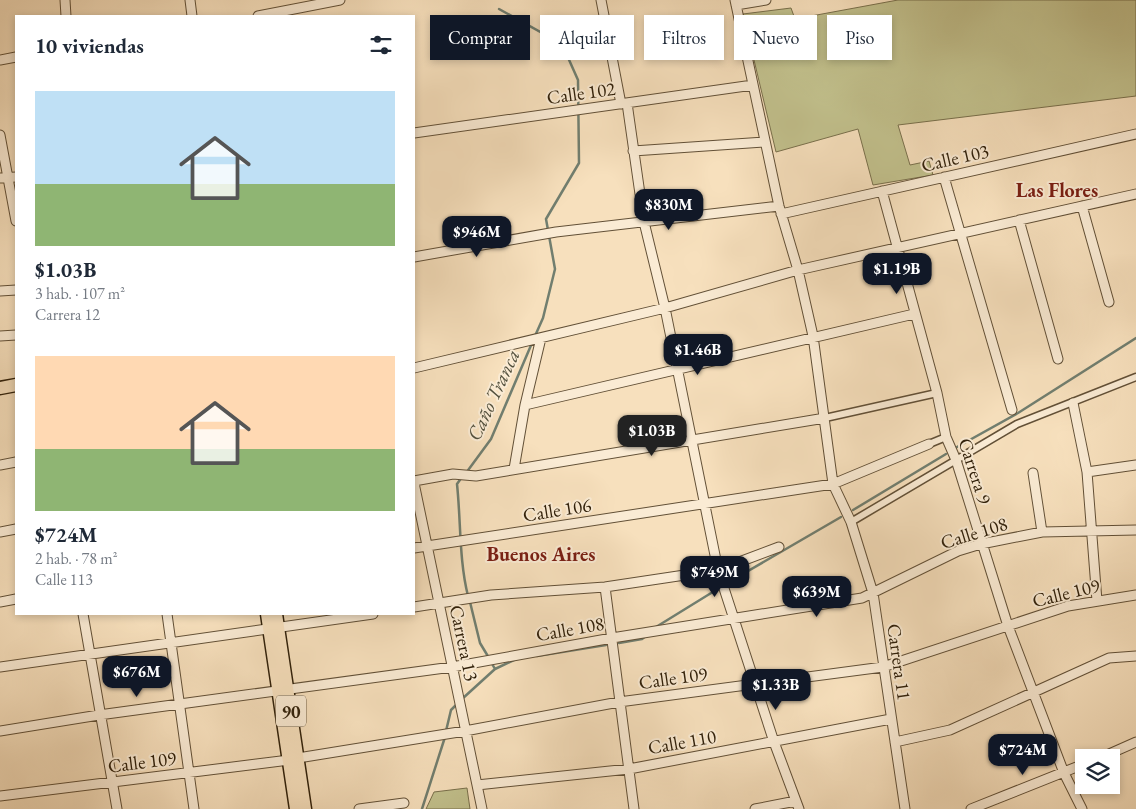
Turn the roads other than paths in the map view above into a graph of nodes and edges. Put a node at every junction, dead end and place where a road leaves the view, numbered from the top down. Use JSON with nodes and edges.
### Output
{"nodes":[{"id":1,"x":65,"y":0,"type":"edge"},
{"id":2,"x":190,"y":0,"type":"edge"},
{"id":3,"x":340,"y":0,"type":"edge"},
{"id":4,"x":601,"y":0,"type":"edge"},
{"id":5,"x":766,"y":0,"type":"edge"},
{"id":6,"x":735,"y":2,"type":"edge"},
{"id":7,"x":314,"y":3,"type":"edge"},
{"id":8,"x":66,"y":15,"type":"edge"},
{"id":9,"x":192,"y":15,"type":"edge"},
{"id":10,"x":262,"y":15,"type":"edge"},
{"id":11,"x":15,"y":57,"type":"edge"},
{"id":12,"x":0,"y":60,"type":"edge"},
{"id":13,"x":753,"y":85,"type":"junction"},
{"id":14,"x":624,"y":103,"type":"junction"},
{"id":15,"x":415,"y":133,"type":"edge"},
{"id":16,"x":1136,"y":134,"type":"edge"},
{"id":17,"x":0,"y":135,"type":"edge"},
{"id":18,"x":765,"y":142,"type":"junction"},
{"id":19,"x":633,"y":151,"type":"junction"},
{"id":20,"x":8,"y":177,"type":"edge"},
{"id":21,"x":944,"y":177,"type":"junction"},
{"id":22,"x":882,"y":191,"type":"junction"},
{"id":23,"x":1136,"y":194,"type":"edge"},
{"id":24,"x":1082,"y":206,"type":"junction"},
{"id":25,"x":780,"y":210,"type":"junction"},
{"id":26,"x":15,"y":216,"type":"edge"},
{"id":27,"x":1019,"y":220,"type":"junction"},
{"id":28,"x":644,"y":222,"type":"junction"},
{"id":29,"x":960,"y":234,"type":"junction"},
{"id":30,"x":896,"y":248,"type":"junction"},
{"id":31,"x":415,"y":257,"type":"edge"},
{"id":32,"x":798,"y":270,"type":"junction"},
{"id":33,"x":15,"y":290,"type":"edge"},
{"id":34,"x":0,"y":291,"type":"edge"},
{"id":35,"x":1109,"y":302,"type":"dead end"},
{"id":36,"x":665,"y":308,"type":"junction"},
{"id":37,"x":914,"y":314,"type":"junction"},
{"id":38,"x":15,"y":335,"type":"edge"},
{"id":39,"x":0,"y":336,"type":"edge"},
{"id":40,"x":813,"y":336,"type":"junction"},
{"id":41,"x":540,"y":338,"type":"junction"},
{"id":42,"x":1058,"y":359,"type":"dead end"},
{"id":43,"x":415,"y":368,"type":"edge"},
{"id":44,"x":678,"y":369,"type":"junction"},
{"id":45,"x":1136,"y":377,"type":"edge"},
{"id":46,"x":15,"y":385,"type":"edge"},
{"id":47,"x":0,"y":388,"type":"edge"},
{"id":48,"x":937,"y":393,"type":"junction"},
{"id":49,"x":1073,"y":403,"type":"junction"},
{"id":50,"x":525,"y":405,"type":"junction"},
{"id":51,"x":1012,"y":410,"type":"dead end"},
{"id":52,"x":825,"y":418,"type":"junction"},
{"id":53,"x":946,"y":437,"type":"junction"},
{"id":54,"x":693,"y":438,"type":"junction"},
{"id":55,"x":929,"y":444,"type":"joint"},
{"id":56,"x":956,"y":460,"type":"junction"},
{"id":57,"x":15,"y":462,"type":"edge"},
{"id":58,"x":0,"y":465,"type":"edge"},
{"id":59,"x":1136,"y":465,"type":"edge"},
{"id":60,"x":514,"y":469,"type":"junction"},
{"id":61,"x":1087,"y":472,"type":"junction"},
{"id":62,"x":1033,"y":473,"type":"dead end"},
{"id":63,"x":415,"y":482,"type":"edge"},
{"id":64,"x":833,"y":484,"type":"junction"},
{"id":65,"x":415,"y":487,"type":"edge"},
{"id":66,"x":704,"y":504,"type":"junction"},
{"id":67,"x":851,"y":522,"type":"junction"},
{"id":68,"x":15,"y":529,"type":"edge"},
{"id":69,"x":1091,"y":530,"type":"junction"},
{"id":70,"x":1136,"y":530,"type":"edge"},
{"id":71,"x":0,"y":532,"type":"edge"},
{"id":72,"x":1042,"y":532,"type":"junction"},
{"id":73,"x":981,"y":544,"type":"junction"},
{"id":74,"x":427,"y":546,"type":"junction"},
{"id":75,"x":779,"y":547,"type":"dead end"},
{"id":76,"x":415,"y":548,"type":"edge"},
{"id":77,"x":718,"y":570,"type":"junction"},
{"id":78,"x":605,"y":587,"type":"junction"},
{"id":79,"x":873,"y":592,"type":"junction"},
{"id":80,"x":1136,"y":595,"type":"edge"},
{"id":81,"x":15,"y":599,"type":"edge"},
{"id":82,"x":1097,"y":601,"type":"junction"},
{"id":83,"x":0,"y":602,"type":"edge"},
{"id":84,"x":439,"y":604,"type":"junction"},
{"id":85,"x":415,"y":607,"type":"edge"},
{"id":86,"x":83,"y":615,"type":"edge"},
{"id":87,"x":167,"y":615,"type":"edge"},
{"id":88,"x":267,"y":615,"type":"edge"},
{"id":89,"x":276,"y":615,"type":"edge"},
{"id":90,"x":366,"y":615,"type":"edge"},
{"id":91,"x":734,"y":619,"type":"junction"},
{"id":92,"x":1008,"y":626,"type":"junction"},
{"id":93,"x":274,"y":629,"type":"junction"},
{"id":94,"x":612,"y":638,"type":"junction"},
{"id":95,"x":171,"y":643,"type":"junction"},
{"id":96,"x":89,"y":653,"type":"junction"},
{"id":97,"x":1136,"y":656,"type":"edge"},
{"id":98,"x":0,"y":667,"type":"edge"},
{"id":99,"x":452,"y":667,"type":"junction"},
{"id":100,"x":883,"y":667,"type":"junction"},
{"id":101,"x":754,"y":682,"type":"junction"},
{"id":102,"x":283,"y":691,"type":"junction"},
{"id":103,"x":1034,"y":691,"type":"junction"},
{"id":104,"x":619,"y":702,"type":"junction"},
{"id":105,"x":180,"y":705,"type":"junction"},
{"id":106,"x":100,"y":715,"type":"junction"},
{"id":107,"x":891,"y":719,"type":"junction"},
{"id":108,"x":465,"y":731,"type":"junction"},
{"id":109,"x":0,"y":732,"type":"edge"},
{"id":110,"x":774,"y":742,"type":"junction"},
{"id":111,"x":895,"y":742,"type":"junction"},
{"id":112,"x":1136,"y":742,"type":"edge"},
{"id":113,"x":1120,"y":749,"type":"edge"},
{"id":114,"x":293,"y":759,"type":"junction"},
{"id":115,"x":1075,"y":768,"type":"edge"},
{"id":116,"x":629,"y":769,"type":"junction"},
{"id":117,"x":189,"y":772,"type":"junction"},
{"id":118,"x":1064,"y":773,"type":"junction"},
{"id":119,"x":112,"y":782,"type":"junction"},
{"id":120,"x":477,"y":786,"type":"junction"},
{"id":121,"x":0,"y":796,"type":"edge"},
{"id":122,"x":404,"y":803,"type":"dead end"},
{"id":123,"x":798,"y":805,"type":"edge"},
{"id":124,"x":117,"y":809,"type":"edge"},
{"id":125,"x":194,"y":809,"type":"edge"},
{"id":126,"x":296,"y":809,"type":"edge"},
{"id":127,"x":305,"y":809,"type":"edge"},
{"id":128,"x":359,"y":809,"type":"edge"},
{"id":129,"x":482,"y":809,"type":"edge"},
{"id":130,"x":634,"y":809,"type":"edge"},
{"id":131,"x":755,"y":809,"type":"edge"},
{"id":132,"x":905,"y":809,"type":"edge"},
{"id":133,"x":971,"y":809,"type":"edge"},
{"id":134,"x":1082,"y":809,"type":"edge"}],
"edges":[{"from":1,"to":8,"type":"street"},
{"from":2,"to":9,"type":"street"},
{"from":3,"to":7,"type":"street"},
{"from":4,"to":14,"type":"street"},
{"from":5,"to":6,"type":"street"},
{"from":6,"to":13,"type":"street","name":"Carrera 11"},
{"from":7,"to":10,"type":"street"},
{"from":11,"to":12,"type":"street"},
{"from":13,"to":14,"type":"street","name":"Calle 102"},
{"from":13,"to":18,"type":"street","name":"Carrera 11"},
{"from":14,"to":15,"type":"street","name":"Calle 102"},
{"from":14,"to":19,"type":"street"},
{"from":16,"to":21,"type":"street","name":"Calle 103"},
{"from":17,"to":20,"type":"street"},
{"from":18,"to":19,"type":"street"},
{"from":18,"to":25,"type":"street","name":"Carrera 11"},
{"from":19,"to":28,"type":"street"},
{"from":20,"to":26,"type":"street"},
{"from":21,"to":22,"type":"street","name":"Calle 103"},
{"from":21,"to":29,"type":"street"},
{"from":22,"to":25,"type":"street","name":"Calle 103"},
{"from":22,"to":30,"type":"street","name":"Carrera 9"},
{"from":23,"to":24,"type":"street"},
{"from":24,"to":27,"type":"street"},
{"from":24,"to":35,"type":"street"},
{"from":25,"to":28,"type":"street","name":"Calle 103"},
{"from":25,"to":32,"type":"street","name":"Carrera 11"},
{"from":27,"to":29,"type":"street"},
{"from":27,"to":42,"type":"street"},
{"from":28,"to":31,"type":"street","name":"Calle 103"},
{"from":28,"to":36,"type":"street"},
{"from":29,"to":30,"type":"street"},
{"from":29,"to":51,"type":"street"},
{"from":30,"to":32,"type":"street"},
{"from":30,"to":37,"type":"street","name":"Carrera 9"},
{"from":32,"to":36,"type":"street"},
{"from":32,"to":40,"type":"street","name":"Carrera 11"},
{"from":33,"to":34,"type":"street"},
{"from":36,"to":41,"type":"street"},
{"from":36,"to":44,"type":"street"},
{"from":37,"to":40,"type":"street"},
{"from":37,"to":48,"type":"street","name":"Carrera 9"},
{"from":38,"to":39,"type":"street"},
{"from":40,"to":44,"type":"street"},
{"from":40,"to":52,"type":"street","name":"Carrera 11"},
{"from":41,"to":43,"type":"street"},
{"from":41,"to":50,"type":"street"},
{"from":44,"to":50,"type":"street"},
{"from":44,"to":54,"type":"street"},
{"from":45,"to":49,"type":"street"},
{"from":46,"to":47,"type":"main road"},
{"from":48,"to":52,"type":"street"},
{"from":48,"to":53,"type":"street","name":"Carrera 9"},
{"from":49,"to":56,"type":"street"},
{"from":49,"to":61,"type":"street"},
{"from":50,"to":60,"type":"street"},
{"from":52,"to":54,"type":"street"},
{"from":52,"to":64,"type":"street","name":"Carrera 11"},
{"from":53,"to":55,"type":"street"},
{"from":53,"to":56,"type":"street","name":"Carrera 9"},
{"from":54,"to":60,"type":"street"},
{"from":54,"to":66,"type":"street"},
{"from":55,"to":64,"type":"street","name":"Calle 106"},
{"from":56,"to":67,"type":"street"},
{"from":56,"to":73,"type":"street","name":"Carrera 9"},
{"from":57,"to":58,"type":"street"},
{"from":59,"to":61,"type":"street"},
{"from":60,"to":63,"type":"street"},
{"from":61,"to":69,"type":"street"},
{"from":62,"to":72,"type":"street"},
{"from":64,"to":66,"type":"street","name":"Calle 106"},
{"from":64,"to":67,"type":"street","name":"Carrera 11"},
{"from":65,"to":74,"type":"street","name":"Carrera 13"},
{"from":66,"to":74,"type":"street","name":"Calle 106"},
{"from":66,"to":77,"type":"street"},
{"from":67,"to":79,"type":"street","name":"Carrera 11"},
{"from":68,"to":71,"type":"street"},
{"from":69,"to":70,"type":"street","name":"Calle 108"},
{"from":69,"to":72,"type":"street","name":"Calle 108"},
{"from":69,"to":82,"type":"street"},
{"from":72,"to":73,"type":"street","name":"Calle 108"},
{"from":73,"to":79,"type":"street","name":"Calle 108"},
{"from":73,"to":92,"type":"street","name":"Carrera 9"},
{"from":74,"to":76,"type":"street","name":"Calle 106"},
{"from":74,"to":84,"type":"street","name":"Carrera 13"},
{"from":75,"to":77,"type":"street"},
{"from":77,"to":78,"type":"street"},
{"from":77,"to":91,"type":"street"},
{"from":78,"to":84,"type":"street"},
{"from":78,"to":94,"type":"street"},
{"from":79,"to":91,"type":"street","name":"Calle 108"},
{"from":79,"to":100,"type":"street","name":"Carrera 11"},
{"from":80,"to":82,"type":"street","name":"Calle 109"},
{"from":81,"to":83,"type":"street"},
{"from":82,"to":92,"type":"street","name":"Calle 109"},
{"from":84,"to":85,"type":"street"},
{"from":84,"to":99,"type":"street","name":"Carrera 13"},
{"from":86,"to":96,"type":"street"},
{"from":87,"to":95,"type":"street"},
{"from":88,"to":93,"type":"main road","number":"90"},
{"from":89,"to":93,"type":"main road","number":"90"},
{"from":90,"to":93,"type":"street"},
{"from":91,"to":94,"type":"street","name":"Calle 108"},
{"from":91,"to":101,"type":"street"},
{"from":92,"to":100,"type":"street","name":"Calle 109"},
{"from":92,"to":103,"type":"street","name":"Carrera 9"},
{"from":93,"to":95,"type":"street"},
{"from":93,"to":102,"type":"main road","number":"90"},
{"from":94,"to":99,"type":"street","name":"Calle 108"},
{"from":94,"to":104,"type":"street"},
{"from":95,"to":96,"type":"street"},
{"from":95,"to":105,"type":"street"},
{"from":96,"to":98,"type":"street"},
{"from":96,"to":106,"type":"street"},
{"from":97,"to":103,"type":"street"},
{"from":99,"to":102,"type":"street","name":"Calle 108"},
{"from":99,"to":108,"type":"street","name":"Carrera 13"},
{"from":100,"to":101,"type":"street","name":"Calle 109"},
{"from":100,"to":107,"type":"street","name":"Carrera 11"},
{"from":101,"to":104,"type":"street","name":"Calle 109"},
{"from":101,"to":110,"type":"street"},
{"from":102,"to":105,"type":"street","name":"Calle 108"},
{"from":102,"to":114,"type":"main road","number":"90"},
{"from":103,"to":111,"type":"street"},
{"from":103,"to":118,"type":"street","name":"Carrera 9"},
{"from":104,"to":108,"type":"street","name":"Calle 109"},
{"from":104,"to":116,"type":"street"},
{"from":105,"to":106,"type":"street","name":"Calle 108"},
{"from":105,"to":117,"type":"street"},
{"from":106,"to":109,"type":"street","name":"Calle 108"},
{"from":106,"to":119,"type":"street"},
{"from":107,"to":110,"type":"street","name":"Calle 110"},
{"from":107,"to":111,"type":"street","name":"Carrera 11"},
{"from":108,"to":114,"type":"street","name":"Calle 109"},
{"from":108,"to":120,"type":"street","name":"Carrera 13"},
{"from":110,"to":116,"type":"street","name":"Calle 110"},
{"from":110,"to":123,"type":"street"},
{"from":111,"to":132,"type":"street","name":"Carrera 11"},
{"from":112,"to":113,"type":"street"},
{"from":114,"to":117,"type":"street","name":"Calle 109"},
{"from":114,"to":126,"type":"main road","number":"90"},
{"from":114,"to":127,"type":"main road","number":"90"},
{"from":115,"to":118,"type":"street"},
{"from":116,"to":120,"type":"street","name":"Calle 110"},
{"from":116,"to":130,"type":"street"},
{"from":117,"to":119,"type":"street","name":"Calle 109"},
{"from":117,"to":125,"type":"street"},
{"from":118,"to":133,"type":"street"},
{"from":118,"to":134,"type":"street","name":"Carrera 9"},
{"from":119,"to":121,"type":"street","name":"Calle 109"},
{"from":119,"to":124,"type":"street"},
{"from":120,"to":129,"type":"street","name":"Carrera 13"},
{"from":122,"to":128,"type":"street"},
{"from":123,"to":131,"type":"street"}]}
